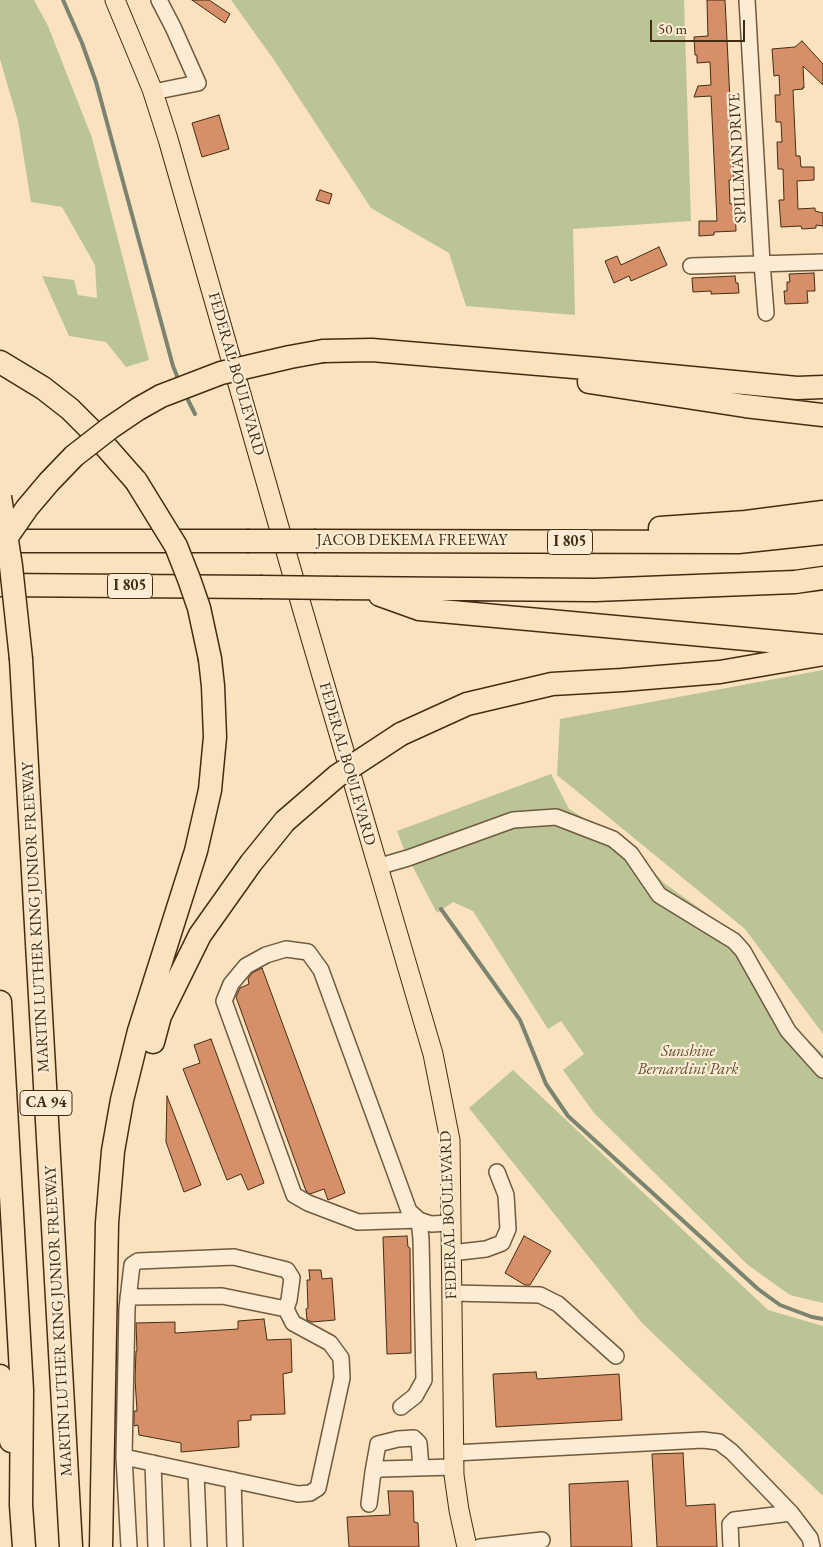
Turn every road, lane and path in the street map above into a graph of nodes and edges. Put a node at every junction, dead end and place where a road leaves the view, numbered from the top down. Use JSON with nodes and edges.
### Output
{"nodes":[{"id":1,"x":115,"y":0,"type":"edge"},
{"id":2,"x":159,"y":0,"type":"edge"},
{"id":3,"x":747,"y":0,"type":"edge"},
{"id":4,"x":153,"y":92,"type":"junction"},
{"id":5,"x":823,"y":262,"type":"edge"},
{"id":6,"x":762,"y":263,"type":"junction"},
{"id":7,"x":691,"y":266,"type":"dead end"},
{"id":8,"x":766,"y":313,"type":"dead end"},
{"id":9,"x":413,"y":354,"type":"junction"},
{"id":10,"x":0,"y":362,"type":"edge"},
{"id":11,"x":823,"y":387,"type":"edge"},
{"id":12,"x":823,"y":415,"type":"edge"},
{"id":13,"x":0,"y":497,"type":"edge"},
{"id":14,"x":823,"y":512,"type":"edge"},
{"id":15,"x":823,"y":533,"type":"edge"},
{"id":16,"x":0,"y":540,"type":"edge"},
{"id":17,"x":498,"y":541,"type":"junction"},
{"id":18,"x":0,"y":547,"type":"edge"},
{"id":19,"x":823,"y":578,"type":"edge"},
{"id":20,"x":0,"y":585,"type":"edge"},
{"id":21,"x":360,"y":589,"type":"junction"},
{"id":22,"x":823,"y":646,"type":"edge"},
{"id":23,"x":823,"y":654,"type":"edge"},
{"id":24,"x":377,"y":866,"type":"junction"},
{"id":25,"x":0,"y":1002,"type":"edge"},
{"id":26,"x":823,"y":1070,"type":"edge"},
{"id":27,"x":497,"y":1172,"type":"dead end"},
{"id":28,"x":419,"y":1220,"type":"junction"},
{"id":29,"x":107,"y":1223,"type":"junction"},
{"id":30,"x":451,"y":1223,"type":"junction"},
{"id":31,"x":451,"y":1253,"type":"junction"},
{"id":32,"x":452,"y":1293,"type":"junction"},
{"id":33,"x":128,"y":1297,"type":"junction"},
{"id":34,"x":286,"y":1309,"type":"junction"},
{"id":35,"x":616,"y":1356,"type":"dead end"},
{"id":36,"x":0,"y":1376,"type":"edge"},
{"id":37,"x":401,"y":1407,"type":"dead end"},
{"id":38,"x":124,"y":1457,"type":"junction"},
{"id":39,"x":454,"y":1460,"type":"junction"},
{"id":40,"x":152,"y":1463,"type":"junction"},
{"id":41,"x":421,"y":1468,"type":"junction"},
{"id":42,"x":196,"y":1472,"type":"junction"},
{"id":43,"x":373,"y":1472,"type":"junction"},
{"id":44,"x":233,"y":1480,"type":"junction"},
{"id":45,"x":369,"y":1504,"type":"dead end"},
{"id":46,"x":21,"y":1505,"type":"junction"},
{"id":47,"x":791,"y":1513,"type":"junction"},
{"id":48,"x":542,"y":1540,"type":"dead end"},
{"id":49,"x":24,"y":1547,"type":"edge"},
{"id":50,"x":71,"y":1547,"type":"edge"},
{"id":51,"x":101,"y":1547,"type":"edge"},
{"id":52,"x":129,"y":1547,"type":"edge"},
{"id":53,"x":156,"y":1547,"type":"edge"},
{"id":54,"x":199,"y":1547,"type":"edge"},
{"id":55,"x":235,"y":1547,"type":"edge"},
{"id":56,"x":467,"y":1547,"type":"edge"},
{"id":57,"x":480,"y":1547,"type":"edge"},
{"id":58,"x":731,"y":1547,"type":"edge"},
{"id":59,"x":812,"y":1547,"type":"edge"}],
"edges":[{"from":1,"to":4,"type":"main road","name":"FEDERAL BOULEVARD"},
{"from":2,"to":4,"type":"street"},
{"from":3,"to":6,"type":"street","name":"SPILLMAN DRIVE"},
{"from":4,"to":24,"type":"main road","name":"FEDERAL BOULEVARD"},
{"from":5,"to":6,"type":"street"},
{"from":6,"to":7,"type":"street"},
{"from":6,"to":8,"type":"street","name":"SPILLMAN DRIVE"},
{"from":9,"to":11,"type":"highway"},
{"from":9,"to":12,"type":"highway"},
{"from":9,"to":18,"type":"highway","bridge":true},
{"from":10,"to":29,"type":"highway","bridge":true},
{"from":13,"to":50,"type":"highway","name":"MARTIN LUTHER KING JUNIOR FREEWAY","number":"CA 94","bridge":true},
{"from":14,"to":17,"type":"highway"},
{"from":15,"to":17,"type":"highway","name":"JACOB DEKEMA FREEWAY","number":"I 805"},
{"from":16,"to":17,"type":"highway","name":"JACOB DEKEMA FREEWAY","number":"I 805","bridge":true},
{"from":19,"to":21,"type":"highway","number":"I 805"},
{"from":20,"to":21,"type":"highway","number":"I 805","bridge":true},
{"from":21,"to":22,"type":"highway"},
{"from":23,"to":29,"type":"highway","bridge":true},
{"from":24,"to":26,"type":"street"},
{"from":24,"to":30,"type":"main road","name":"FEDERAL BOULEVARD"},
{"from":25,"to":46,"type":"highway","number":"CA 94"},
{"from":27,"to":31,"type":"street"},
{"from":28,"to":28,"type":"street"},
{"from":28,"to":30,"type":"street"},
{"from":28,"to":37,"type":"street"},
{"from":29,"to":51,"type":"highway"},
{"from":30,"to":31,"type":"main road","name":"FEDERAL BOULEVARD"},
{"from":31,"to":32,"type":"main road","name":"FEDERAL BOULEVARD"},
{"from":32,"to":35,"type":"street"},
{"from":32,"to":39,"type":"main road","name":"FEDERAL BOULEVARD"},
{"from":33,"to":34,"type":"street"},
{"from":33,"to":34,"type":"street"},
{"from":33,"to":38,"type":"street"},
{"from":34,"to":44,"type":"street"},
{"from":36,"to":46,"type":"highway"},
{"from":38,"to":40,"type":"street"},
{"from":38,"to":52,"type":"street"},
{"from":39,"to":41,"type":"street"},
{"from":39,"to":47,"type":"street"},
{"from":39,"to":56,"type":"main road","name":"FEDERAL BOULEVARD"},
{"from":40,"to":42,"type":"street"},
{"from":40,"to":53,"type":"street"},
{"from":41,"to":43,"type":"street"},
{"from":41,"to":43,"type":"street"},
{"from":42,"to":44,"type":"street"},
{"from":42,"to":54,"type":"street"},
{"from":43,"to":45,"type":"street"},
{"from":44,"to":55,"type":"street"},
{"from":46,"to":49,"type":"highway","number":"CA 94"},
{"from":47,"to":58,"type":"street"},
{"from":47,"to":59,"type":"street"},
{"from":48,"to":57,"type":"street"}]}
